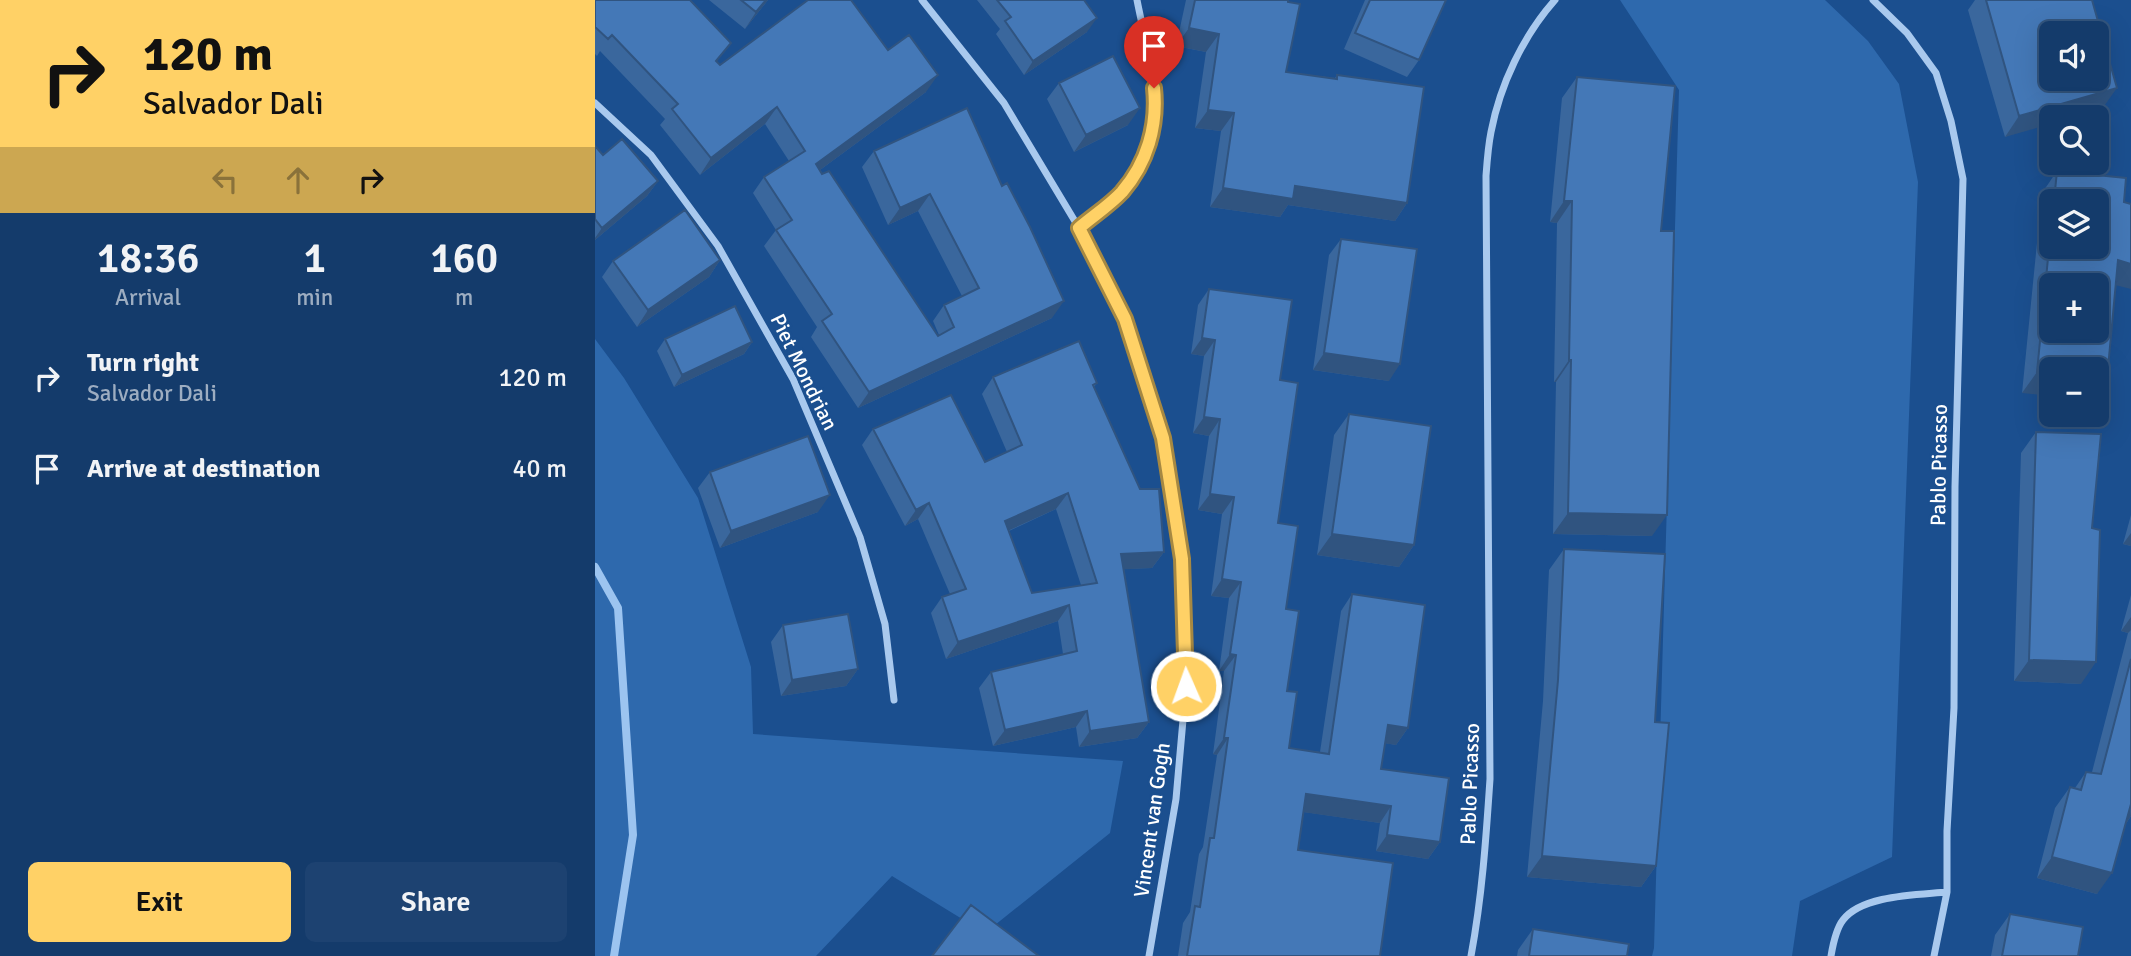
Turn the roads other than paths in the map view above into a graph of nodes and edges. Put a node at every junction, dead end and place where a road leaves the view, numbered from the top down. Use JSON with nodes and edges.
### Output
{"nodes":[{"id":1,"x":922,"y":0,"type":"edge"},
{"id":2,"x":1137,"y":0,"type":"edge"},
{"id":3,"x":1555,"y":0,"type":"edge"},
{"id":4,"x":1873,"y":0,"type":"edge"},
{"id":5,"x":595,"y":103,"type":"edge"},
{"id":6,"x":1079,"y":228,"type":"junction"},
{"id":7,"x":894,"y":700,"type":"dead end"},
{"id":8,"x":1947,"y":892,"type":"junction"},
{"id":9,"x":1149,"y":956,"type":"edge"},
{"id":10,"x":1471,"y":956,"type":"edge"},
{"id":11,"x":1831,"y":956,"type":"edge"},
{"id":12,"x":1934,"y":956,"type":"edge"}],
"edges":[{"from":1,"to":6,"type":"street","name":"Vincent van Gogh"},
{"from":2,"to":6,"type":"street"},
{"from":3,"to":10,"type":"street","name":"Pablo Picasso"},
{"from":4,"to":8,"type":"street","name":"Pablo Picasso"},
{"from":5,"to":7,"type":"street","name":"Piet Mondrian"},
{"from":6,"to":9,"type":"street","name":"Vincent van Gogh"},
{"from":8,"to":11,"type":"street"},
{"from":8,"to":12,"type":"street","name":"Pablo Picasso"}]}
